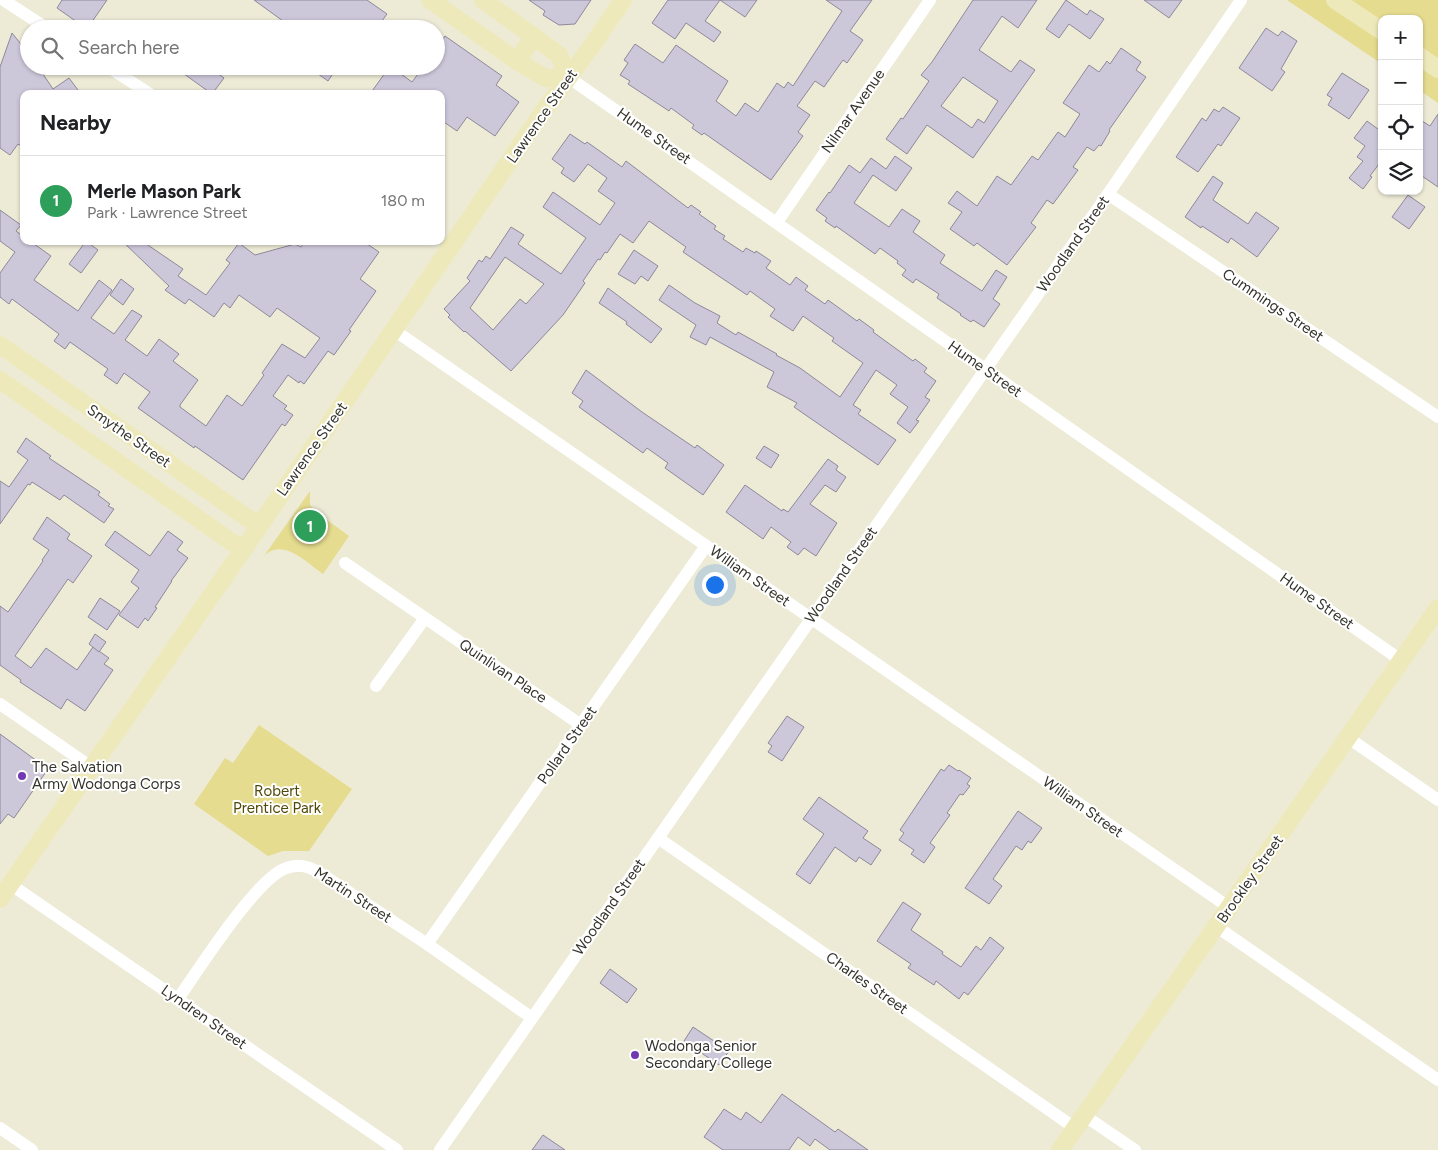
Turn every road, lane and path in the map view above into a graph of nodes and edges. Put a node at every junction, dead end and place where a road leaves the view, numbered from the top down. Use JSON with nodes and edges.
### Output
{"nodes":[{"id":1,"x":430,"y":0,"type":"edge"},
{"id":2,"x":483,"y":0,"type":"edge"},
{"id":3,"x":623,"y":0,"type":"edge"},
{"id":4,"x":930,"y":0,"type":"edge"},
{"id":5,"x":1241,"y":0,"type":"edge"},
{"id":6,"x":1335,"y":0,"type":"edge"},
{"id":7,"x":4,"y":3,"type":"edge"},
{"id":8,"x":33,"y":20,"type":"edge"},
{"id":9,"x":1378,"y":28,"type":"edge"},
{"id":10,"x":534,"y":36,"type":"junction"},
{"id":11,"x":1423,"y":59,"type":"edge"},
{"id":12,"x":517,"y":61,"type":"junction"},
{"id":13,"x":1438,"y":69,"type":"edge"},
{"id":14,"x":121,"y":75,"type":"edge"},
{"id":15,"x":568,"y":77,"type":"junction"},
{"id":16,"x":144,"y":90,"type":"edge"},
{"id":17,"x":1108,"y":194,"type":"junction"},
{"id":18,"x":777,"y":222,"type":"junction"},
{"id":19,"x":394,"y":330,"type":"junction"},
{"id":20,"x":0,"y":345,"type":"edge"},
{"id":21,"x":985,"y":370,"type":"junction"},
{"id":22,"x":0,"y":380,"type":"edge"},
{"id":23,"x":1438,"y":417,"type":"edge"},
{"id":24,"x":171,"y":465,"type":"junction"},
{"id":25,"x":156,"y":488,"type":"junction"},
{"id":26,"x":259,"y":526,"type":"junction"},
{"id":27,"x":706,"y":546,"type":"junction"},
{"id":28,"x":243,"y":550,"type":"junction"},
{"id":29,"x":345,"y":563,"type":"dead end"},
{"id":30,"x":1438,"y":608,"type":"edge"},
{"id":31,"x":425,"y":618,"type":"junction"},
{"id":32,"x":811,"y":618,"type":"junction"},
{"id":33,"x":1402,"y":661,"type":"junction"},
{"id":34,"x":376,"y":686,"type":"dead end"},
{"id":35,"x":0,"y":704,"type":"edge"},
{"id":36,"x":581,"y":725,"type":"junction"},
{"id":37,"x":1347,"y":737,"type":"junction"},
{"id":38,"x":91,"y":768,"type":"junction"},
{"id":39,"x":1438,"y":800,"type":"edge"},
{"id":40,"x":658,"y":838,"type":"junction"},
{"id":41,"x":10,"y":884,"type":"junction"},
{"id":42,"x":0,"y":899,"type":"edge"},
{"id":43,"x":1230,"y":908,"type":"junction"},
{"id":44,"x":1217,"y":927,"type":"junction"},
{"id":45,"x":427,"y":944,"type":"junction"},
{"id":46,"x":178,"y":999,"type":"junction"},
{"id":47,"x":532,"y":1018,"type":"junction"},
{"id":48,"x":1438,"y":1080,"type":"edge"},
{"id":49,"x":1080,"y":1122,"type":"junction"},
{"id":50,"x":0,"y":1128,"type":"edge"},
{"id":51,"x":32,"y":1150,"type":"edge"},
{"id":52,"x":397,"y":1150,"type":"edge"},
{"id":53,"x":440,"y":1150,"type":"edge"},
{"id":54,"x":1060,"y":1150,"type":"edge"},
{"id":55,"x":1135,"y":1150,"type":"edge"}],
"edges":[{"from":1,"to":12,"type":"main road"},
{"from":2,"to":10,"type":"main road"},
{"from":3,"to":15,"type":"main road","name":"Lawrence Street"},
{"from":4,"to":18,"type":"street","name":"Nilmar Avenue"},
{"from":5,"to":17,"type":"street","name":"Woodland Street"},
{"from":6,"to":9,"type":"main road"},
{"from":7,"to":8,"type":"street"},
{"from":10,"to":12,"type":"main road"},
{"from":10,"to":15,"type":"main road"},
{"from":11,"to":13,"type":"main road"},
{"from":12,"to":15,"type":"main road"},
{"from":14,"to":16,"type":"street"},
{"from":15,"to":18,"type":"street","name":"Hume Street"},
{"from":15,"to":19,"type":"main road","name":"Lawrence Street"},
{"from":17,"to":21,"type":"street","name":"Woodland Street"},
{"from":17,"to":23,"type":"street","name":"Cummings Street"},
{"from":18,"to":21,"type":"street","name":"Hume Street"},
{"from":19,"to":26,"type":"main road","name":"Lawrence Street"},
{"from":19,"to":27,"type":"street","name":"William Street"},
{"from":20,"to":24,"type":"main road","name":"Smythe Street"},
{"from":21,"to":32,"type":"street","name":"Woodland Street"},
{"from":21,"to":33,"type":"street","name":"Hume Street"},
{"from":22,"to":25,"type":"main road","name":"Smythe Street"},
{"from":24,"to":25,"type":"main road"},
{"from":24,"to":26,"type":"main road","name":"Smythe Street"},
{"from":25,"to":28,"type":"main road","name":"Smythe Street"},
{"from":26,"to":28,"type":"main road","name":"Lawrence Street"},
{"from":27,"to":32,"type":"street","name":"William Street"},
{"from":27,"to":36,"type":"street","name":"Pollard Street"},
{"from":28,"to":38,"type":"main road","name":"Lawrence Street"},
{"from":29,"to":31,"type":"street","name":"Quinlivan Place"},
{"from":30,"to":33,"type":"main road","name":"Brockley Street"},
{"from":31,"to":34,"type":"street"},
{"from":31,"to":36,"type":"street","name":"Quinlivan Place"},
{"from":32,"to":40,"type":"street","name":"Woodland Street"},
{"from":32,"to":43,"type":"street","name":"William Street"},
{"from":33,"to":37,"type":"main road","name":"Brockley Street"},
{"from":35,"to":38,"type":"street"},
{"from":36,"to":45,"type":"street","name":"Pollard Street"},
{"from":37,"to":39,"type":"street"},
{"from":37,"to":43,"type":"main road","name":"Brockley Street"},
{"from":38,"to":41,"type":"main road","name":"Lawrence Street"},
{"from":40,"to":47,"type":"street","name":"Woodland Street"},
{"from":40,"to":49,"type":"street","name":"Charles Street"},
{"from":41,"to":42,"type":"main road","name":"Lawrence Street"},
{"from":41,"to":46,"type":"street","name":"Lyndren Street"},
{"from":43,"to":44,"type":"main road","name":"Brockley Street"},
{"from":44,"to":48,"type":"street"},
{"from":44,"to":49,"type":"main road","name":"Brockley Street"},
{"from":45,"to":46,"type":"street","name":"Martin Street"},
{"from":45,"to":47,"type":"street","name":"Martin Street"},
{"from":46,"to":52,"type":"street","name":"Lyndren Street"},
{"from":47,"to":53,"type":"street","name":"Woodland Street"},
{"from":49,"to":54,"type":"main road","name":"Brockley Street"},
{"from":49,"to":55,"type":"street","name":"Charles Street"},
{"from":50,"to":51,"type":"street"}]}
